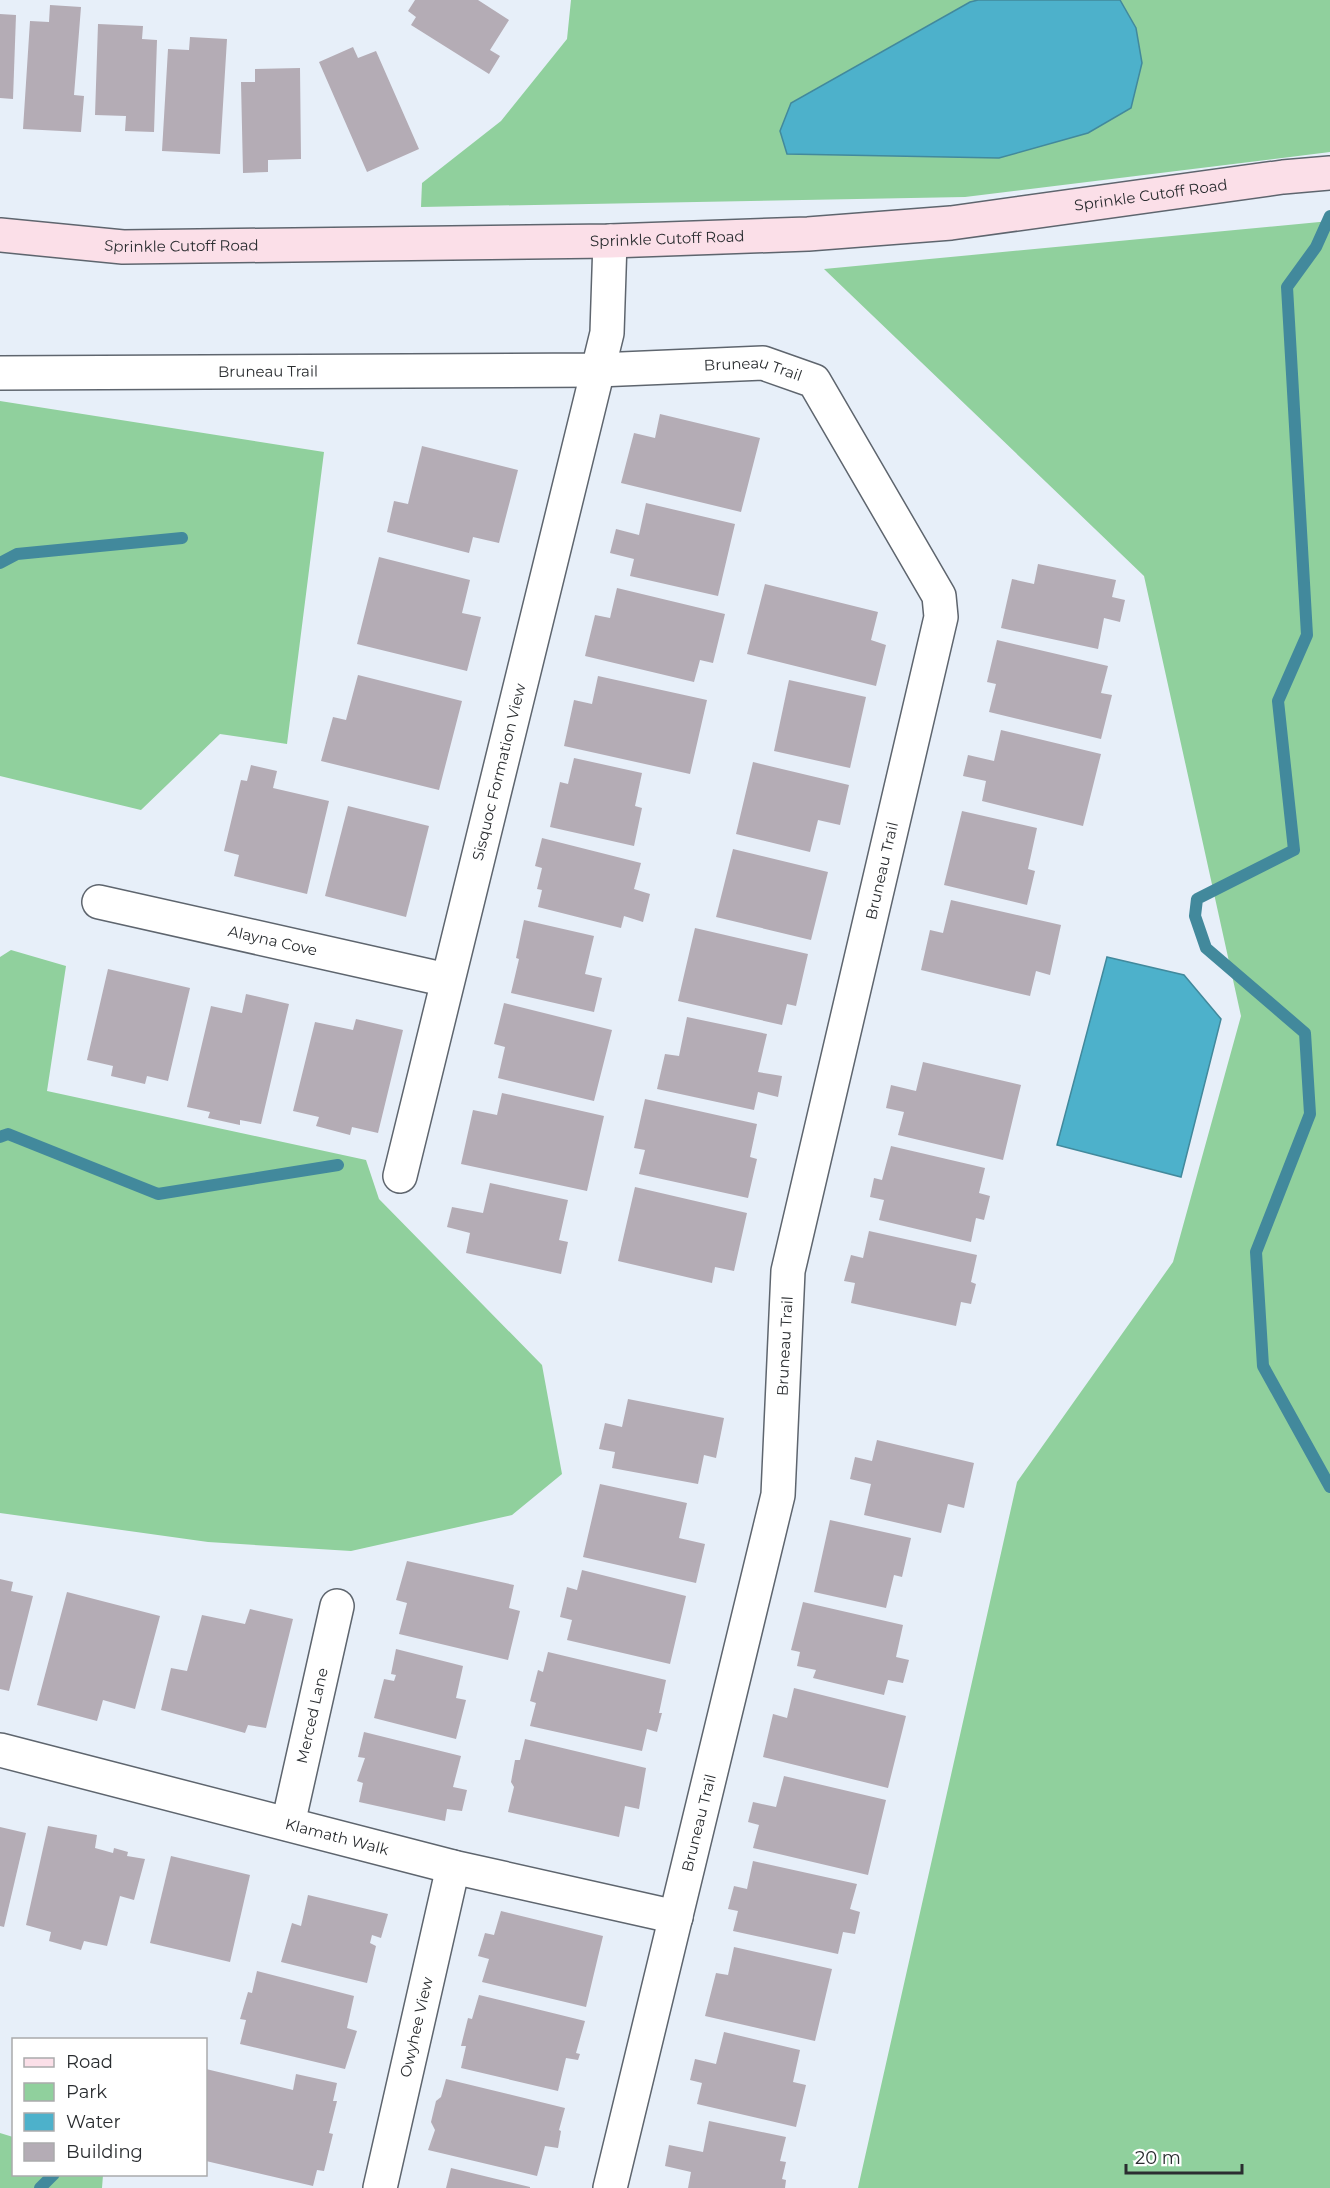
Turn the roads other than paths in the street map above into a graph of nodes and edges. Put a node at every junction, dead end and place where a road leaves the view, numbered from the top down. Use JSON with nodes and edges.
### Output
{"nodes":[{"id":1,"x":1330,"y":173,"type":"edge"},
{"id":2,"x":0,"y":235,"type":"edge"},
{"id":3,"x":610,"y":241,"type":"junction"},
{"id":4,"x":598,"y":370,"type":"junction"},
{"id":5,"x":0,"y":373,"type":"edge"},
{"id":6,"x":99,"y":902,"type":"dead end"},
{"id":7,"x":447,"y":980,"type":"junction"},
{"id":8,"x":400,"y":1176,"type":"dead end"},
{"id":9,"x":336,"y":1606,"type":"dead end"},
{"id":10,"x":0,"y":1750,"type":"edge"},
{"id":11,"x":288,"y":1824,"type":"junction"},
{"id":12,"x":453,"y":1867,"type":"junction"},
{"id":13,"x":676,"y":1917,"type":"junction"},
{"id":14,"x":380,"y":2188,"type":"edge"},
{"id":15,"x":610,"y":2188,"type":"edge"}],
"edges":[{"from":1,"to":3,"type":"street","name":"Sprinkle Cutoff Road"},
{"from":2,"to":3,"type":"street","name":"Sprinkle Cutoff Road"},
{"from":3,"to":4,"type":"street","name":"Sisquoc Formation View"},
{"from":4,"to":5,"type":"street","name":"Bruneau Trail"},
{"from":4,"to":7,"type":"street","name":"Sisquoc Formation View"},
{"from":4,"to":13,"type":"street","name":"Bruneau Trail"},
{"from":6,"to":7,"type":"street","name":"Alayna Cove"},
{"from":7,"to":8,"type":"street","name":"Sisquoc Formation View"},
{"from":9,"to":11,"type":"street","name":"Merced Lane"},
{"from":10,"to":11,"type":"street","name":"Klamath Walk"},
{"from":11,"to":12,"type":"street","name":"Klamath Walk"},
{"from":12,"to":13,"type":"street","name":"Klamath Walk"},
{"from":12,"to":14,"type":"street","name":"Owyhee View"},
{"from":13,"to":15,"type":"street","name":"Bruneau Trail"}]}
